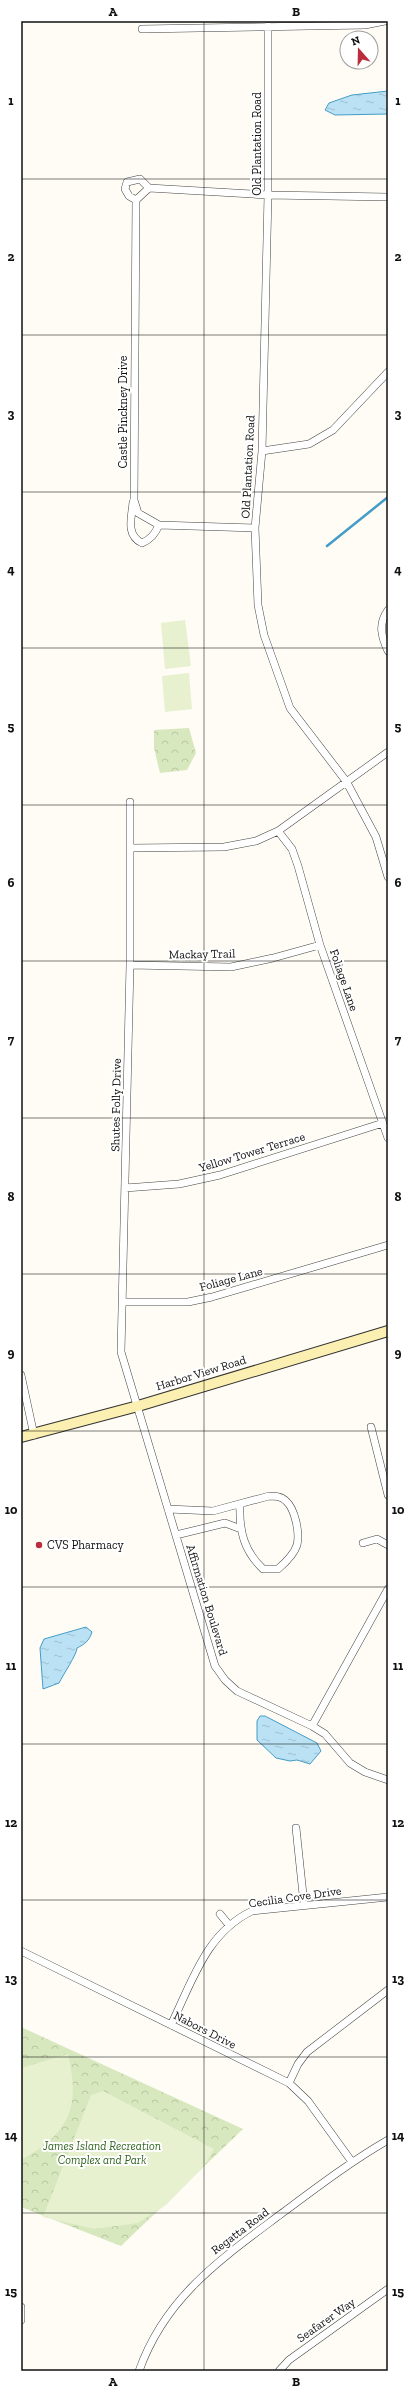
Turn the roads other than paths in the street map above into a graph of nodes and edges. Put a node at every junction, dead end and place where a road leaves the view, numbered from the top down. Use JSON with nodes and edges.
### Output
{"nodes":[{"id":1,"x":385,"y":21,"type":"edge"},
{"id":2,"x":268,"y":26,"type":"junction"},
{"id":3,"x":142,"y":29,"type":"dead end"},
{"id":4,"x":149,"y":188,"type":"junction"},
{"id":5,"x":268,"y":195,"type":"junction"},
{"id":6,"x":388,"y":197,"type":"edge"},
{"id":7,"x":136,"y":200,"type":"junction"},
{"id":8,"x":388,"y":372,"type":"edge"},
{"id":9,"x":262,"y":451,"type":"junction"},
{"id":10,"x":134,"y":500,"type":"junction"},
{"id":11,"x":159,"y":525,"type":"junction"},
{"id":12,"x":256,"y":528,"type":"junction"},
{"id":13,"x":388,"y":610,"type":"edge"},
{"id":14,"x":388,"y":651,"type":"edge"},
{"id":15,"x":388,"y":752,"type":"edge"},
{"id":16,"x":346,"y":781,"type":"junction"},
{"id":17,"x":130,"y":802,"type":"dead end"},
{"id":18,"x":278,"y":831,"type":"junction"},
{"id":19,"x":131,"y":848,"type":"junction"},
{"id":20,"x":388,"y":876,"type":"edge"},
{"id":21,"x":320,"y":945,"type":"junction"},
{"id":22,"x":130,"y":965,"type":"junction"},
{"id":23,"x":383,"y":1123,"type":"junction"},
{"id":24,"x":388,"y":1138,"type":"edge"},
{"id":25,"x":125,"y":1188,"type":"junction"},
{"id":26,"x":388,"y":1245,"type":"edge"},
{"id":27,"x":123,"y":1302,"type":"junction"},
{"id":28,"x":388,"y":1331,"type":"edge"},
{"id":29,"x":21,"y":1374,"type":"edge"},
{"id":30,"x":138,"y":1406,"type":"junction"},
{"id":31,"x":371,"y":1427,"type":"dead end"},
{"id":32,"x":34,"y":1435,"type":"junction"},
{"id":33,"x":21,"y":1437,"type":"edge"},
{"id":34,"x":388,"y":1494,"type":"edge"},
{"id":35,"x":240,"y":1505,"type":"junction"},
{"id":36,"x":168,"y":1509,"type":"junction"},
{"id":37,"x":241,"y":1529,"type":"junction"},
{"id":38,"x":176,"y":1535,"type":"junction"},
{"id":39,"x":363,"y":1543,"type":"dead end"},
{"id":40,"x":388,"y":1545,"type":"edge"},
{"id":41,"x":388,"y":1589,"type":"edge"},
{"id":42,"x":312,"y":1726,"type":"junction"},
{"id":43,"x":388,"y":1780,"type":"edge"},
{"id":44,"x":296,"y":1828,"type":"dead end"},
{"id":45,"x":388,"y":1897,"type":"edge"},
{"id":46,"x":304,"y":1904,"type":"junction"},
{"id":47,"x":220,"y":1914,"type":"dead end"},
{"id":48,"x":229,"y":1925,"type":"junction"},
{"id":49,"x":21,"y":1950,"type":"edge"},
{"id":50,"x":388,"y":1990,"type":"edge"},
{"id":51,"x":171,"y":2025,"type":"junction"},
{"id":52,"x":288,"y":2084,"type":"junction"},
{"id":53,"x":388,"y":2140,"type":"edge"},
{"id":54,"x":352,"y":2162,"type":"junction"},
{"id":55,"x":388,"y":2289,"type":"edge"},
{"id":56,"x":21,"y":2307,"type":"edge"},
{"id":57,"x":21,"y":2320,"type":"edge"},
{"id":58,"x":139,"y":2371,"type":"edge"},
{"id":59,"x":279,"y":2371,"type":"edge"}],
"edges":[{"from":1,"to":2,"type":"street"},
{"from":2,"to":3,"type":"street"},
{"from":2,"to":5,"type":"street","name":"Old Plantation Road"},
{"from":4,"to":5,"type":"street"},
{"from":4,"to":7,"type":"street"},
{"from":4,"to":7,"type":"street"},
{"from":5,"to":6,"type":"street"},
{"from":5,"to":9,"type":"street","name":"Old Plantation Road"},
{"from":7,"to":10,"type":"street","name":"Castle Pinckney Drive"},
{"from":8,"to":9,"type":"street"},
{"from":9,"to":12,"type":"street","name":"Old Plantation Road"},
{"from":10,"to":11,"type":"street"},
{"from":10,"to":11,"type":"street","name":"Castle Pinckney Drive"},
{"from":11,"to":12,"type":"street"},
{"from":12,"to":16,"type":"street","name":"Old Plantation Road"},
{"from":13,"to":14,"type":"street"},
{"from":15,"to":16,"type":"street"},
{"from":16,"to":18,"type":"street"},
{"from":16,"to":20,"type":"street","name":"Old Plantation Road"},
{"from":17,"to":19,"type":"street","name":"Shutes Folly Drive"},
{"from":18,"to":19,"type":"street"},
{"from":18,"to":21,"type":"street","name":"Foliage Lane"},
{"from":19,"to":22,"type":"street","name":"Shutes Folly Drive"},
{"from":21,"to":22,"type":"street","name":"Mackay Trail"},
{"from":21,"to":23,"type":"street","name":"Foliage Lane"},
{"from":22,"to":25,"type":"street","name":"Shutes Folly Drive"},
{"from":23,"to":24,"type":"street","name":"Foliage Lane"},
{"from":23,"to":25,"type":"street","name":"Yellow Tower Terrace"},
{"from":25,"to":27,"type":"street","name":"Shutes Folly Drive"},
{"from":26,"to":27,"type":"street","name":"Foliage Lane"},
{"from":27,"to":30,"type":"street","name":"Shutes Folly Drive"},
{"from":28,"to":30,"type":"main road","name":"Harbor View Road"},
{"from":29,"to":32,"type":"street"},
{"from":30,"to":32,"type":"main road","name":"Harbor View Road"},
{"from":30,"to":36,"type":"street","name":"Affirmation Boulevard"},
{"from":31,"to":34,"type":"street"},
{"from":32,"to":33,"type":"main road","name":"Harbor View Road"},
{"from":35,"to":36,"type":"street"},
{"from":35,"to":37,"type":"street"},
{"from":35,"to":37,"type":"street"},
{"from":36,"to":38,"type":"street","name":"Affirmation Boulevard"},
{"from":37,"to":38,"type":"street"},
{"from":38,"to":42,"type":"street","name":"Affirmation Boulevard"},
{"from":39,"to":40,"type":"street"},
{"from":41,"to":42,"type":"street"},
{"from":42,"to":43,"type":"street","name":"Affirmation Boulevard"},
{"from":44,"to":46,"type":"street"},
{"from":45,"to":46,"type":"street","name":"Cecilia Cove Drive"},
{"from":46,"to":48,"type":"street","name":"Cecilia Cove Drive"},
{"from":47,"to":48,"type":"street"},
{"from":48,"to":51,"type":"street","name":"Cecilia Cove Drive"},
{"from":49,"to":51,"type":"street","name":"Nabors Drive"},
{"from":50,"to":52,"type":"street"},
{"from":51,"to":52,"type":"street","name":"Nabors Drive"},
{"from":52,"to":54,"type":"street","name":"Nabors Drive"},
{"from":53,"to":54,"type":"street","name":"Regatta Road"},
{"from":54,"to":58,"type":"street","name":"Regatta Road"},
{"from":55,"to":59,"type":"street","name":"Seafarer Way"},
{"from":56,"to":57,"type":"street"}]}
